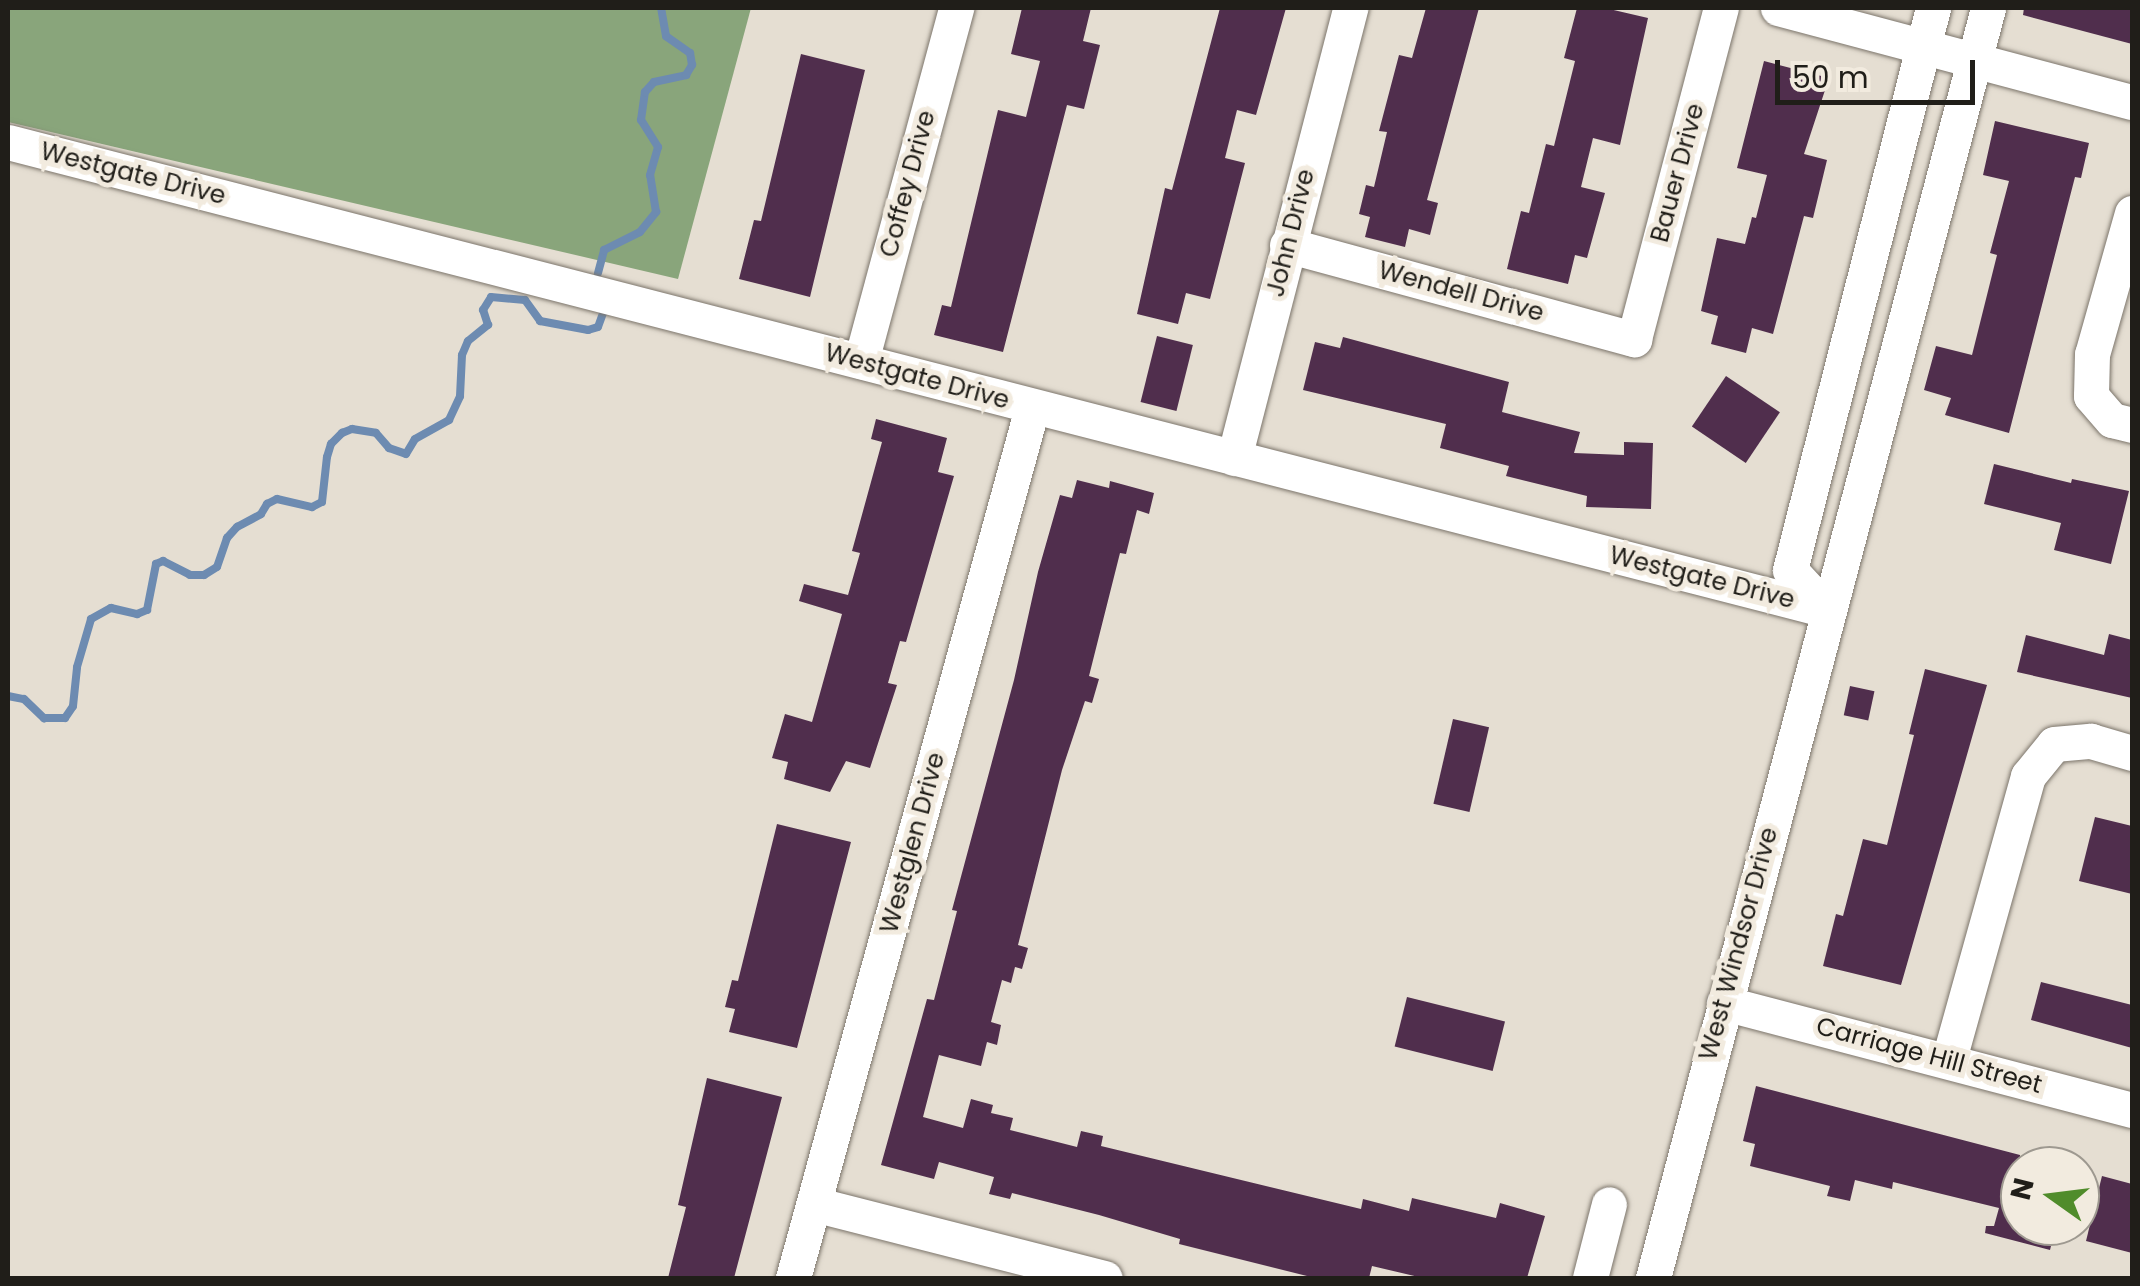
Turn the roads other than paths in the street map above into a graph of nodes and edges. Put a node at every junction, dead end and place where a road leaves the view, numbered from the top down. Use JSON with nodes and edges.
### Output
{"nodes":[{"id":1,"x":956,"y":8,"type":"edge"},
{"id":2,"x":1350,"y":8,"type":"edge"},
{"id":3,"x":1721,"y":8,"type":"edge"},
{"id":4,"x":1778,"y":8,"type":"edge"},
{"id":5,"x":1933,"y":8,"type":"edge"},
{"id":6,"x":1988,"y":8,"type":"edge"},
{"id":7,"x":1922,"y":46,"type":"junction"},
{"id":8,"x":1974,"y":59,"type":"junction"},
{"id":9,"x":2132,"y":102,"type":"edge"},
{"id":10,"x":8,"y":142,"type":"edge"},
{"id":11,"x":2132,"y":213,"type":"edge"},
{"id":12,"x":1287,"y":245,"type":"junction"},
{"id":13,"x":1634,"y":339,"type":"joint"},
{"id":14,"x":860,"y":362,"type":"junction"},
{"id":15,"x":1032,"y":408,"type":"junction"},
{"id":16,"x":2132,"y":426,"type":"edge"},
{"id":17,"x":1234,"y":458,"type":"junction"},
{"id":18,"x":1827,"y":610,"type":"junction"},
{"id":19,"x":2132,"y":753,"type":"edge"},
{"id":20,"x":1724,"y":1003,"type":"junction"},
{"id":21,"x":1948,"y":1059,"type":"junction"},
{"id":22,"x":2132,"y":1110,"type":"edge"},
{"id":23,"x":814,"y":1204,"type":"junction"},
{"id":24,"x":1610,"y":1204,"type":"dead end"},
{"id":25,"x":793,"y":1278,"type":"edge"},
{"id":26,"x":1105,"y":1278,"type":"edge"},
{"id":27,"x":1590,"y":1278,"type":"edge"},
{"id":28,"x":1653,"y":1278,"type":"edge"}],
"edges":[{"from":1,"to":14,"type":"street","name":"Coffey Drive"},
{"from":2,"to":12,"type":"street","name":"John Drive"},
{"from":3,"to":13,"type":"street","name":"Bauer Drive"},
{"from":4,"to":7,"type":"street"},
{"from":5,"to":7,"type":"street"},
{"from":6,"to":8,"type":"street","name":"West Windsor Drive"},
{"from":7,"to":8,"type":"street"},
{"from":7,"to":18,"type":"street"},
{"from":8,"to":9,"type":"street"},
{"from":8,"to":18,"type":"street","name":"West Windsor Drive"},
{"from":10,"to":14,"type":"street","name":"Westgate Drive"},
{"from":11,"to":16,"type":"street"},
{"from":12,"to":13,"type":"street","name":"Wendell Drive"},
{"from":12,"to":17,"type":"street","name":"John Drive"},
{"from":14,"to":15,"type":"street","name":"Westgate Drive"},
{"from":15,"to":17,"type":"street","name":"Westgate Drive"},
{"from":15,"to":23,"type":"street","name":"Westglen Drive"},
{"from":17,"to":18,"type":"street","name":"Westgate Drive"},
{"from":18,"to":20,"type":"street","name":"West Windsor Drive"},
{"from":19,"to":21,"type":"street"},
{"from":20,"to":21,"type":"street","name":"Carriage Hill Street"},
{"from":20,"to":28,"type":"street","name":"West Windsor Drive"},
{"from":21,"to":22,"type":"street","name":"Carriage Hill Street"},
{"from":23,"to":25,"type":"street","name":"Westglen Drive"},
{"from":23,"to":26,"type":"street"},
{"from":24,"to":27,"type":"street"}]}
